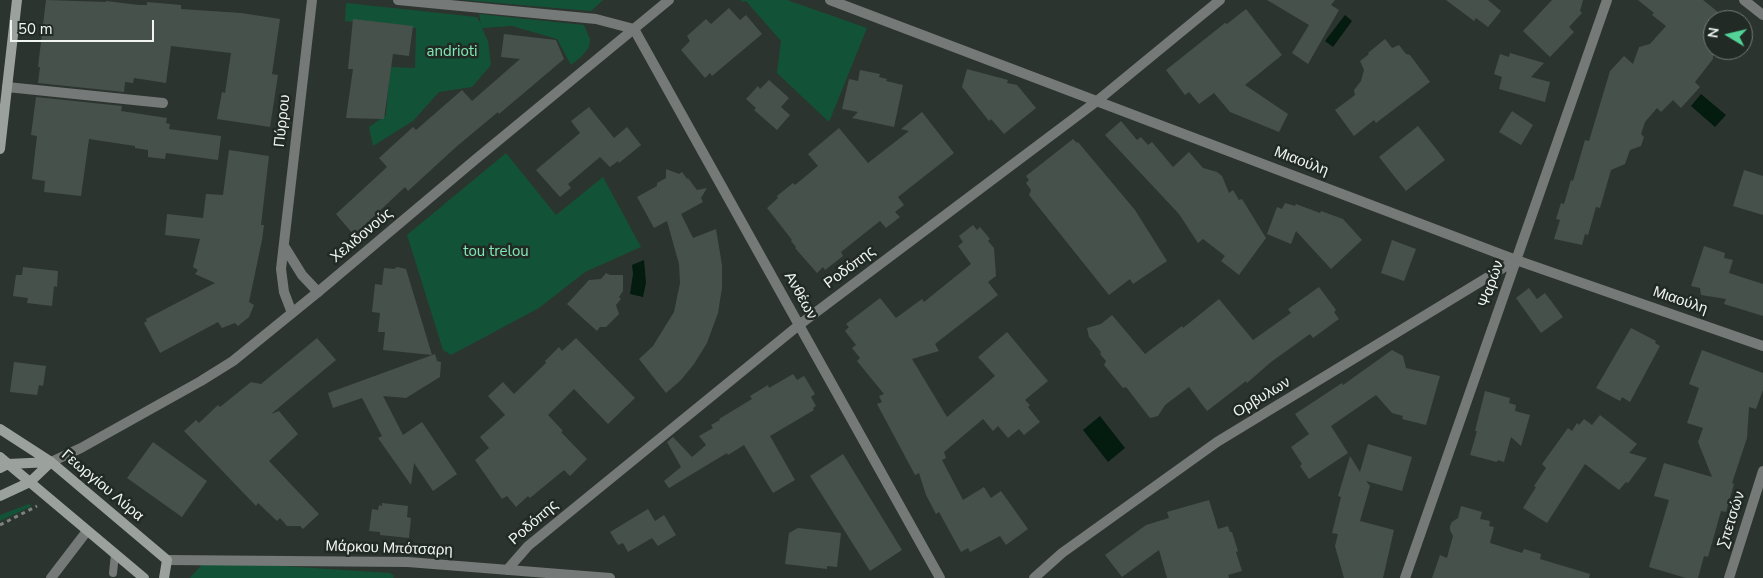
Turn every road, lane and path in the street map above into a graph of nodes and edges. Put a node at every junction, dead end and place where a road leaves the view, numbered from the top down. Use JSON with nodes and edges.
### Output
{"nodes":[{"id":1,"x":17,"y":0,"type":"edge"},
{"id":2,"x":312,"y":0,"type":"edge"},
{"id":3,"x":398,"y":0,"type":"edge"},
{"id":4,"x":669,"y":0,"type":"edge"},
{"id":5,"x":830,"y":0,"type":"edge"},
{"id":6,"x":1220,"y":0,"type":"edge"},
{"id":7,"x":1607,"y":0,"type":"edge"},
{"id":8,"x":1744,"y":0,"type":"edge"},
{"id":9,"x":1763,"y":15,"type":"edge"},
{"id":10,"x":634,"y":30,"type":"junction"},
{"id":11,"x":7,"y":87,"type":"junction"},
{"id":12,"x":1097,"y":101,"type":"junction"},
{"id":13,"x":162,"y":104,"type":"dead end"},
{"id":14,"x":0,"y":149,"type":"edge"},
{"id":15,"x":284,"y":246,"type":"junction"},
{"id":16,"x":1516,"y":260,"type":"junction"},
{"id":17,"x":318,"y":292,"type":"junction"},
{"id":18,"x":292,"y":313,"type":"junction"},
{"id":19,"x":799,"y":325,"type":"junction"},
{"id":20,"x":1763,"y":346,"type":"edge"},
{"id":21,"x":0,"y":429,"type":"edge"},
{"id":22,"x":51,"y":462,"type":"junction"},
{"id":23,"x":3,"y":463,"type":"edge"},
{"id":24,"x":1763,"y":471,"type":"edge"},
{"id":25,"x":30,"y":482,"type":"junction"},
{"id":26,"x":0,"y":496,"type":"edge"},
{"id":27,"x":47,"y":497,"type":"junction"},
{"id":28,"x":0,"y":525,"type":"edge"},
{"id":29,"x":87,"y":531,"type":"junction"},
{"id":30,"x":115,"y":554,"type":"junction"},
{"id":31,"x":167,"y":560,"type":"junction"},
{"id":32,"x":507,"y":570,"type":"junction"},
{"id":33,"x":113,"y":574,"type":"dead end"},
{"id":34,"x":51,"y":578,"type":"edge"},
{"id":35,"x":144,"y":578,"type":"edge"},
{"id":36,"x":164,"y":578,"type":"edge"},
{"id":37,"x":610,"y":578,"type":"edge"},
{"id":38,"x":940,"y":578,"type":"edge"},
{"id":39,"x":1034,"y":578,"type":"edge"},
{"id":40,"x":1405,"y":578,"type":"edge"},
{"id":41,"x":1729,"y":578,"type":"edge"}],
"edges":[{"from":1,"to":11,"type":"main road"},
{"from":2,"to":15,"type":"street","name":"Πύρρου"},
{"from":3,"to":10,"type":"street"},
{"from":4,"to":10,"type":"street","name":"Χελιδονούς"},
{"from":5,"to":12,"type":"street","name":"Μιαούλη"},
{"from":6,"to":12,"type":"street","name":"Ροδόπης"},
{"from":7,"to":16,"type":"street","name":"Ψαρών"},
{"from":8,"to":9,"type":"street"},
{"from":10,"to":17,"type":"street","name":"Χελιδονούς"},
{"from":10,"to":19,"type":"street","name":"Ανθέων"},
{"from":11,"to":13,"type":"street"},
{"from":11,"to":14,"type":"main road"},
{"from":12,"to":16,"type":"street","name":"Μιαούλη"},
{"from":12,"to":19,"type":"street","name":"Ροδόπης"},
{"from":15,"to":17,"type":"street"},
{"from":15,"to":18,"type":"street","name":"Πύρρου"},
{"from":16,"to":20,"type":"street","name":"Μιαούλη"},
{"from":16,"to":39,"type":"street","name":"Ορβυλων"},
{"from":16,"to":40,"type":"street","name":"Ψαρών"},
{"from":17,"to":18,"type":"street","name":"Χελιδονούς"},
{"from":18,"to":22,"type":"street","name":"Χελιδονούς"},
{"from":19,"to":32,"type":"street","name":"Ροδόπης"},
{"from":19,"to":38,"type":"street","name":"Ανθέων"},
{"from":21,"to":22,"type":"main road","name":"Γεωργίου Λύρα"},
{"from":22,"to":23,"type":"main road"},
{"from":22,"to":25,"type":"main road"},
{"from":22,"to":31,"type":"main road","name":"Γεωργίου Λύρα"},
{"from":23,"to":25,"type":"main road"},
{"from":24,"to":41,"type":"street","name":"Σπετσών"},
{"from":25,"to":26,"type":"main road"},
{"from":25,"to":27,"type":"main road"},
{"from":27,"to":28,"type":"path"},
{"from":27,"to":29,"type":"main road"},
{"from":29,"to":30,"type":"main road"},
{"from":29,"to":34,"type":"street"},
{"from":30,"to":33,"type":"lane"},
{"from":30,"to":35,"type":"main road"},
{"from":31,"to":32,"type":"street","name":"Μάρκου Μπότσαρη"},
{"from":31,"to":36,"type":"main road"},
{"from":32,"to":37,"type":"street","name":"Μάρκου Μπότσαρη"}]}
